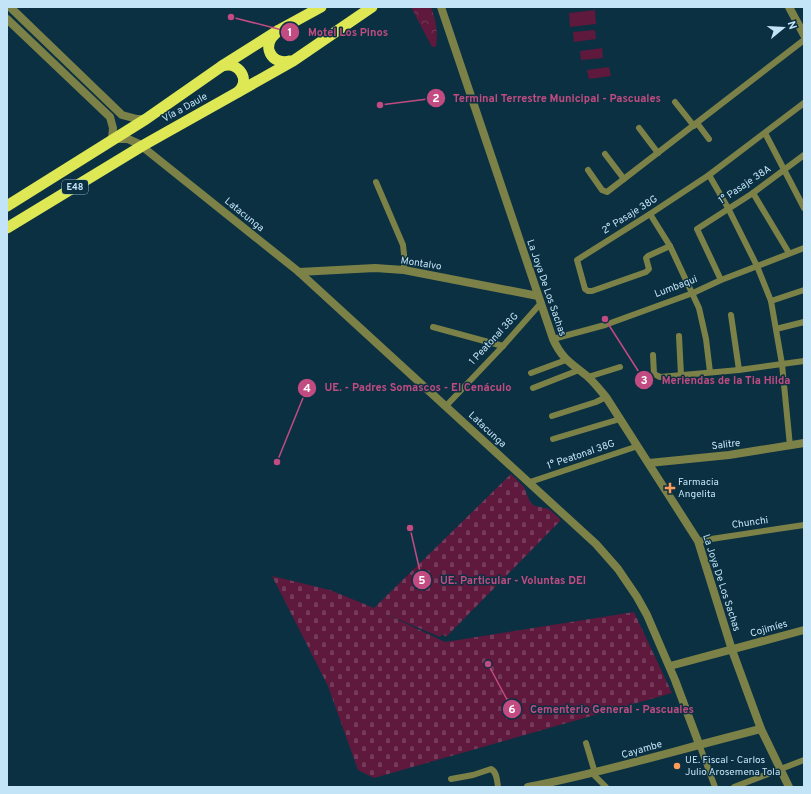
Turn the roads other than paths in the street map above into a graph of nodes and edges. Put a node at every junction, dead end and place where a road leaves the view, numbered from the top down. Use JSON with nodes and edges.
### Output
{"nodes":[{"id":1,"x":10,"y":7,"type":"edge"},
{"id":2,"x":321,"y":7,"type":"edge"},
{"id":3,"x":372,"y":7,"type":"edge"},
{"id":4,"x":441,"y":7,"type":"edge"},
{"id":5,"x":789,"y":7,"type":"edge"},
{"id":6,"x":7,"y":19,"type":"edge"},
{"id":7,"x":279,"y":30,"type":"junction"},
{"id":8,"x":804,"y":35,"type":"edge"},
{"id":9,"x":804,"y":40,"type":"edge"},
{"id":10,"x":293,"y":61,"type":"junction"},
{"id":11,"x":222,"y":66,"type":"junction"},
{"id":12,"x":238,"y":93,"type":"junction"},
{"id":13,"x":675,"y":102,"type":"dead end"},
{"id":14,"x":804,"y":104,"type":"edge"},
{"id":15,"x":146,"y":119,"type":"junction"},
{"id":16,"x":696,"y":125,"type":"junction"},
{"id":17,"x":639,"y":128,"type":"dead end"},
{"id":18,"x":765,"y":133,"type":"junction"},
{"id":19,"x":112,"y":139,"type":"junction"},
{"id":20,"x":709,"y":139,"type":"dead end"},
{"id":21,"x":142,"y":146,"type":"junction"},
{"id":22,"x":658,"y":152,"type":"junction"},
{"id":23,"x":605,"y":154,"type":"dead end"},
{"id":24,"x":804,"y":155,"type":"edge"},
{"id":25,"x":588,"y":170,"type":"dead end"},
{"id":26,"x":785,"y":170,"type":"junction"},
{"id":27,"x":709,"y":175,"type":"junction"},
{"id":28,"x":624,"y":179,"type":"junction"},
{"id":29,"x":376,"y":182,"type":"dead end"},
{"id":30,"x":753,"y":193,"type":"junction"},
{"id":31,"x":7,"y":206,"type":"edge"},
{"id":32,"x":728,"y":208,"type":"junction"},
{"id":33,"x":804,"y":208,"type":"edge"},
{"id":34,"x":650,"y":214,"type":"junction"},
{"id":35,"x":7,"y":228,"type":"edge"},
{"id":36,"x":670,"y":246,"type":"junction"},
{"id":37,"x":804,"y":248,"type":"edge"},
{"id":38,"x":790,"y":253,"type":"junction"},
{"id":39,"x":757,"y":266,"type":"junction"},
{"id":40,"x":404,"y":270,"type":"junction"},
{"id":41,"x":299,"y":272,"type":"junction"},
{"id":42,"x":721,"y":280,"type":"junction"},
{"id":43,"x":804,"y":290,"type":"edge"},
{"id":44,"x":692,"y":293,"type":"junction"},
{"id":45,"x":540,"y":300,"type":"junction"},
{"id":46,"x":771,"y":301,"type":"junction"},
{"id":47,"x":731,"y":315,"type":"dead end"},
{"id":48,"x":804,"y":322,"type":"edge"},
{"id":49,"x":433,"y":327,"type":"dead end"},
{"id":50,"x":776,"y":329,"type":"junction"},
{"id":51,"x":679,"y":336,"type":"dead end"},
{"id":52,"x":553,"y":339,"type":"junction"},
{"id":53,"x":503,"y":346,"type":"junction"},
{"id":54,"x":653,"y":355,"type":"dead end"},
{"id":55,"x":566,"y":360,"type":"junction"},
{"id":56,"x":804,"y":361,"type":"edge"},
{"id":57,"x":782,"y":364,"type":"junction"},
{"id":58,"x":620,"y":367,"type":"dead end"},
{"id":59,"x":579,"y":370,"type":"junction"},
{"id":60,"x":739,"y":370,"type":"junction"},
{"id":61,"x":710,"y":372,"type":"junction"},
{"id":62,"x":531,"y":373,"type":"dead end"},
{"id":63,"x":681,"y":375,"type":"junction"},
{"id":64,"x":588,"y":377,"type":"junction"},
{"id":65,"x":533,"y":388,"type":"dead end"},
{"id":66,"x":606,"y":397,"type":"junction"},
{"id":67,"x":446,"y":406,"type":"junction"},
{"id":68,"x":552,"y":416,"type":"dead end"},
{"id":69,"x":620,"y":419,"type":"junction"},
{"id":70,"x":553,"y":439,"type":"dead end"},
{"id":71,"x":804,"y":443,"type":"edge"},
{"id":72,"x":638,"y":446,"type":"junction"},
{"id":73,"x":790,"y":446,"type":"junction"},
{"id":74,"x":649,"y":463,"type":"junction"},
{"id":75,"x":530,"y":482,"type":"junction"},
{"id":76,"x":804,"y":525,"type":"edge"},
{"id":77,"x":698,"y":541,"type":"junction"},
{"id":78,"x":804,"y":630,"type":"edge"},
{"id":79,"x":732,"y":650,"type":"junction"},
{"id":80,"x":670,"y":666,"type":"junction"},
{"id":81,"x":761,"y":729,"type":"junction"},
{"id":82,"x":586,"y":744,"type":"dead end"},
{"id":83,"x":699,"y":744,"type":"junction"},
{"id":84,"x":804,"y":760,"type":"edge"},
{"id":85,"x":780,"y":768,"type":"junction"},
{"id":86,"x":594,"y":773,"type":"junction"},
{"id":87,"x":451,"y":779,"type":"dead end"},
{"id":88,"x":603,"y":786,"type":"edge"},
{"id":89,"x":498,"y":787,"type":"edge"},
{"id":90,"x":528,"y":787,"type":"edge"},
{"id":91,"x":715,"y":787,"type":"edge"},
{"id":92,"x":734,"y":787,"type":"edge"},
{"id":93,"x":788,"y":787,"type":"edge"}],
"edges":[{"from":1,"to":15,"type":"street"},
{"from":2,"to":7,"type":"highway","name":"Vía a Daule","number":"E48"},
{"from":3,"to":10,"type":"highway","name":"Vía a Daule","number":"E48"},
{"from":4,"to":45,"type":"street","name":"La Joya De Los Sachas"},
{"from":5,"to":8,"type":"street"},
{"from":6,"to":19,"type":"street"},
{"from":7,"to":10,"type":"highway"},
{"from":7,"to":11,"type":"highway","name":"Vía a Daule","number":"E48"},
{"from":9,"to":16,"type":"street"},
{"from":10,"to":12,"type":"highway","name":"Vía a Daule","number":"E48"},
{"from":11,"to":12,"type":"highway"},
{"from":11,"to":15,"type":"highway","name":"Vía a Daule","number":"E48"},
{"from":12,"to":21,"type":"highway","name":"Vía a Daule","number":"E48"},
{"from":13,"to":16,"type":"street"},
{"from":14,"to":18,"type":"street","name":"2° Pasaje 38G"},
{"from":15,"to":19,"type":"highway","name":"Vía a Daule","number":"E48"},
{"from":16,"to":20,"type":"street"},
{"from":16,"to":22,"type":"street"},
{"from":17,"to":22,"type":"street"},
{"from":18,"to":26,"type":"street"},
{"from":18,"to":27,"type":"street","name":"2° Pasaje 38G"},
{"from":19,"to":21,"type":"street","name":"Latacunga"},
{"from":19,"to":31,"type":"highway","name":"Vía a Daule","number":"E48"},
{"from":21,"to":35,"type":"highway","name":"Vía a Daule","number":"E48"},
{"from":21,"to":41,"type":"street","name":"Latacunga"},
{"from":22,"to":28,"type":"street"},
{"from":23,"to":28,"type":"street"},
{"from":24,"to":26,"type":"street","name":"1° Pasaje 38A"},
{"from":25,"to":28,"type":"street"},
{"from":26,"to":30,"type":"street","name":"1° Pasaje 38A"},
{"from":26,"to":33,"type":"street"},
{"from":27,"to":32,"type":"street"},
{"from":27,"to":34,"type":"street","name":"2° Pasaje 38G"},
{"from":29,"to":40,"type":"street"},
{"from":30,"to":32,"type":"street","name":"1° Pasaje 38A"},
{"from":30,"to":38,"type":"street"},
{"from":32,"to":39,"type":"street"},
{"from":32,"to":42,"type":"street","name":"1° Pasaje 38A"},
{"from":34,"to":36,"type":"street"},
{"from":34,"to":36,"type":"street","name":"2° Pasaje 38G"},
{"from":36,"to":44,"type":"street"},
{"from":37,"to":38,"type":"street","name":"Lumbaqui"},
{"from":38,"to":39,"type":"street","name":"Lumbaqui"},
{"from":39,"to":42,"type":"street","name":"Lumbaqui"},
{"from":39,"to":46,"type":"street"},
{"from":40,"to":41,"type":"street","name":"Montalvo"},
{"from":40,"to":45,"type":"street","name":"Montalvo"},
{"from":41,"to":67,"type":"street","name":"Latacunga"},
{"from":42,"to":44,"type":"street","name":"Lumbaqui"},
{"from":43,"to":46,"type":"street"},
{"from":44,"to":52,"type":"street","name":"Lumbaqui"},
{"from":44,"to":61,"type":"street"},
{"from":45,"to":52,"type":"street","name":"La Joya De Los Sachas"},
{"from":45,"to":53,"type":"street","name":"1 Peatonal 38G"},
{"from":46,"to":50,"type":"street"},
{"from":47,"to":60,"type":"street"},
{"from":48,"to":50,"type":"street"},
{"from":49,"to":53,"type":"street"},
{"from":50,"to":57,"type":"street"},
{"from":51,"to":63,"type":"street"},
{"from":52,"to":55,"type":"street","name":"La Joya De Los Sachas"},
{"from":53,"to":67,"type":"street","name":"1 Peatonal 38G"},
{"from":54,"to":63,"type":"street"},
{"from":55,"to":59,"type":"street","name":"La Joya De Los Sachas"},
{"from":55,"to":62,"type":"street"},
{"from":56,"to":57,"type":"street"},
{"from":57,"to":60,"type":"street"},
{"from":57,"to":73,"type":"street"},
{"from":58,"to":64,"type":"street"},
{"from":59,"to":64,"type":"street","name":"La Joya De Los Sachas"},
{"from":59,"to":65,"type":"street"},
{"from":60,"to":61,"type":"street"},
{"from":61,"to":63,"type":"street"},
{"from":64,"to":66,"type":"street","name":"La Joya De Los Sachas"},
{"from":66,"to":68,"type":"street"},
{"from":66,"to":69,"type":"street","name":"La Joya De Los Sachas"},
{"from":67,"to":75,"type":"street","name":"Latacunga"},
{"from":69,"to":70,"type":"street"},
{"from":69,"to":72,"type":"street","name":"La Joya De Los Sachas"},
{"from":71,"to":73,"type":"street","name":"Salitre"},
{"from":72,"to":74,"type":"street","name":"La Joya De Los Sachas"},
{"from":72,"to":75,"type":"street","name":"1° Peatonal 38G"},
{"from":73,"to":74,"type":"street","name":"Salitre"},
{"from":74,"to":77,"type":"street","name":"La Joya De Los Sachas"},
{"from":75,"to":80,"type":"street","name":"Latacunga"},
{"from":76,"to":77,"type":"street","name":"Chunchi"},
{"from":77,"to":79,"type":"street","name":"La Joya De Los Sachas"},
{"from":78,"to":79,"type":"street","name":"Cojimíes"},
{"from":79,"to":80,"type":"street","name":"Cojimíes"},
{"from":79,"to":81,"type":"street","name":"La Joya De Los Sachas"},
{"from":80,"to":83,"type":"street","name":"Latacunga"},
{"from":81,"to":83,"type":"street","name":"Cayambe"},
{"from":81,"to":85,"type":"street","name":"La Joya De Los Sachas"},
{"from":82,"to":86,"type":"street"},
{"from":83,"to":86,"type":"street","name":"Cayambe"},
{"from":83,"to":91,"type":"street","name":"Latacunga"},
{"from":84,"to":85,"type":"street"},
{"from":85,"to":92,"type":"street"},
{"from":85,"to":93,"type":"street","name":"La Joya De Los Sachas"},
{"from":86,"to":88,"type":"street"},
{"from":86,"to":90,"type":"street","name":"Cayambe"},
{"from":87,"to":89,"type":"street"}]}
